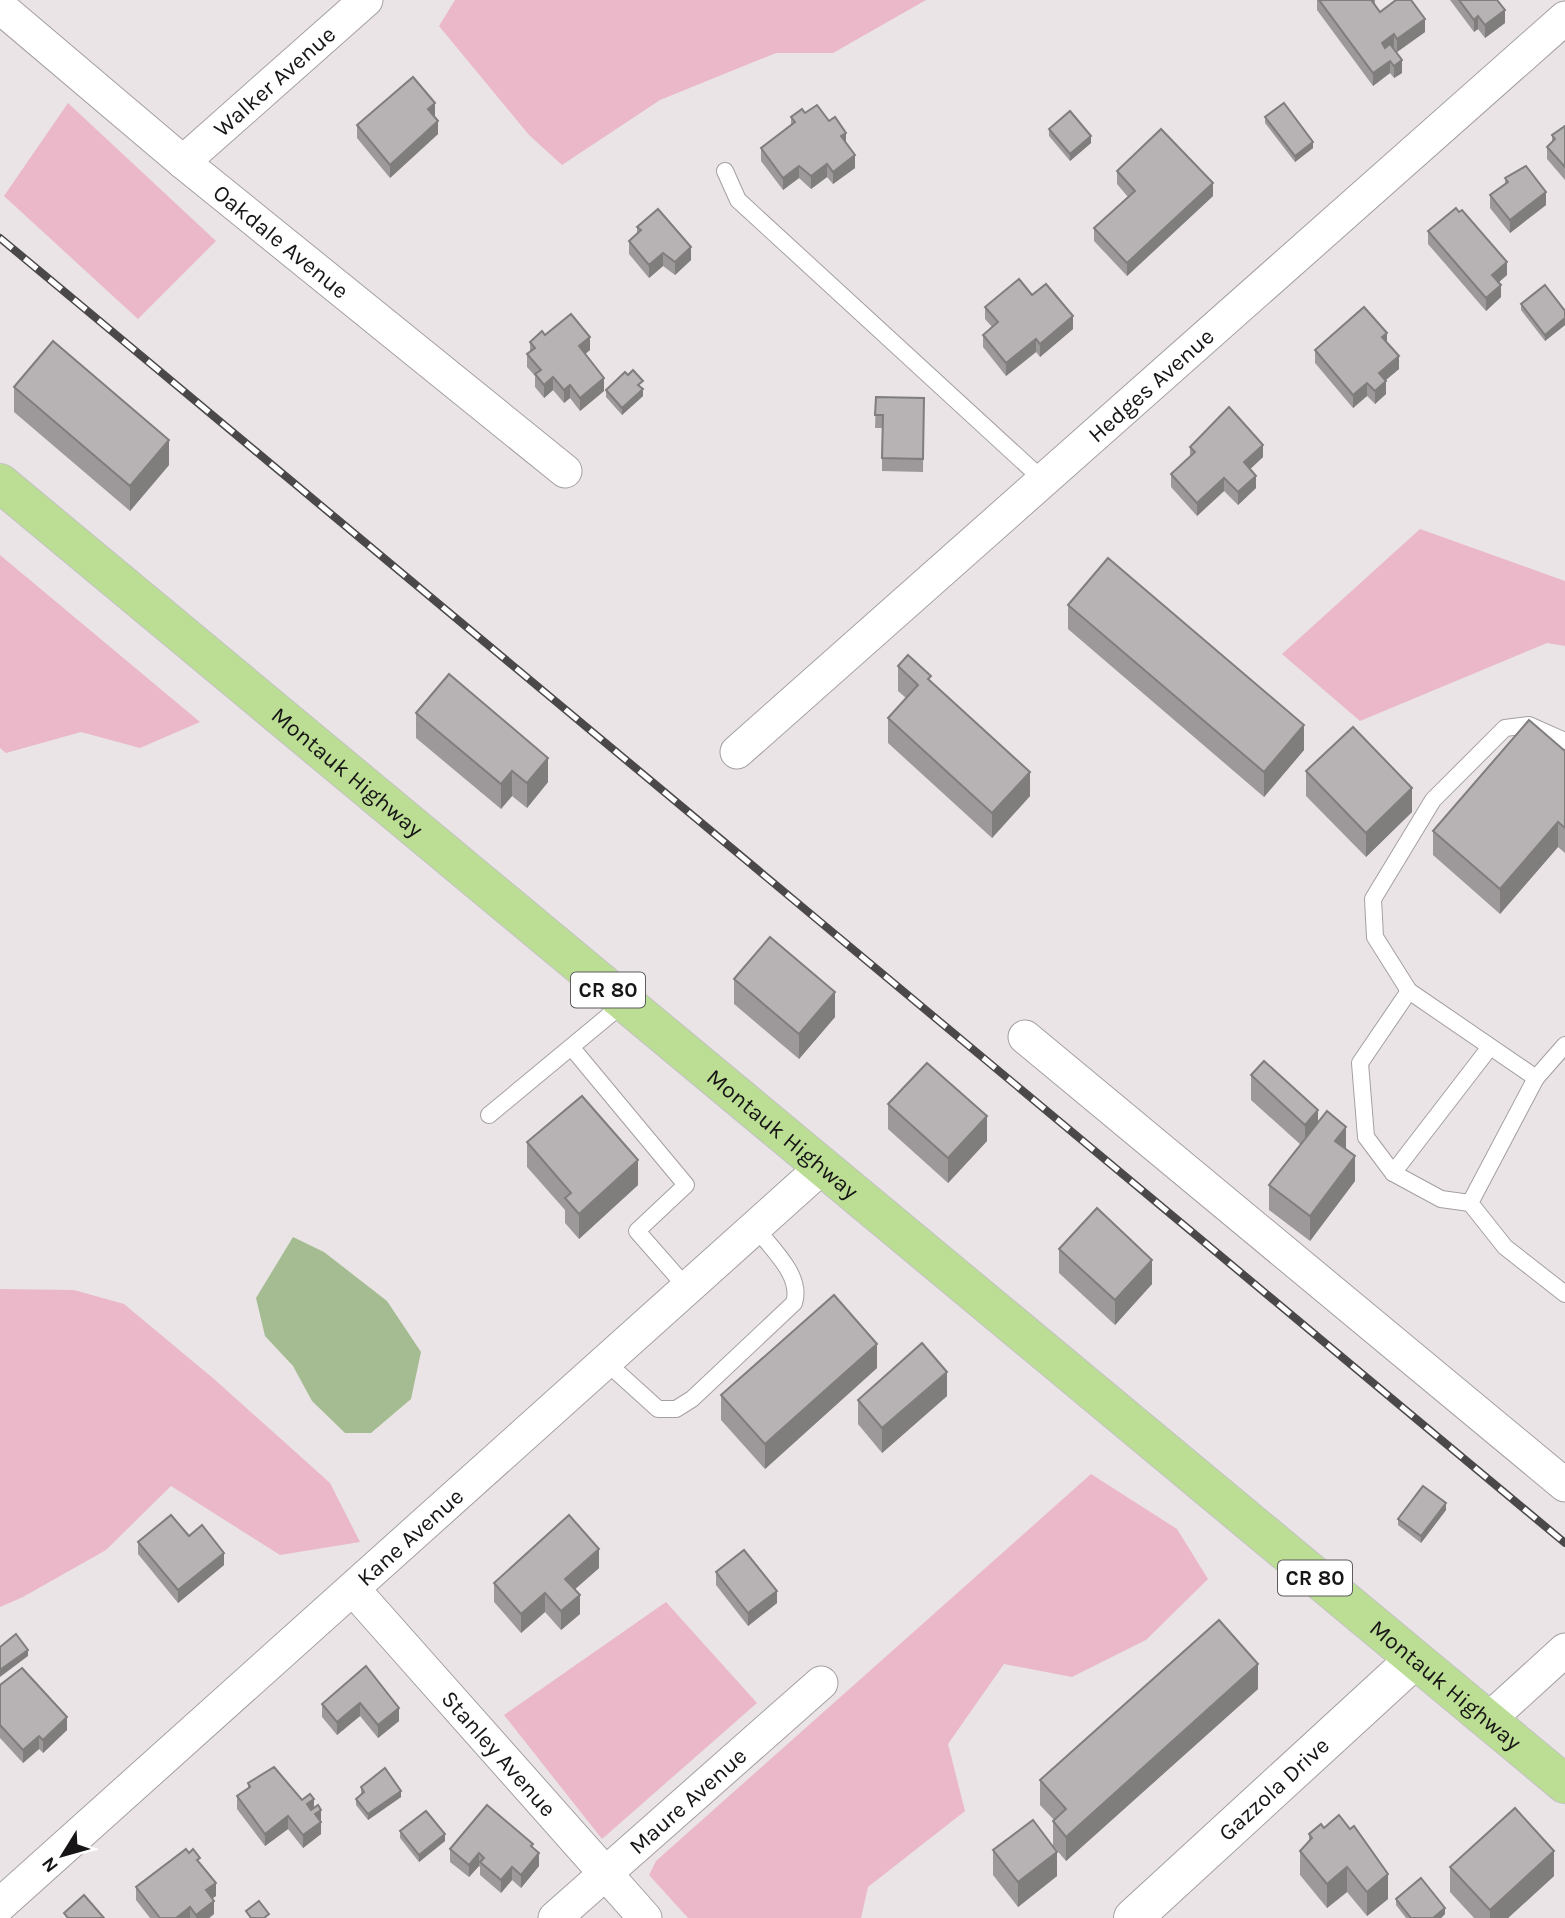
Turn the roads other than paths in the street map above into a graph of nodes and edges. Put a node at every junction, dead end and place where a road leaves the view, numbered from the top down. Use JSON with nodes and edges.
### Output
{"nodes":[{"id":1,"x":366,"y":0,"type":"edge"},
{"id":2,"x":0,"y":7,"type":"edge"},
{"id":3,"x":1565,"y":18,"type":"edge"},
{"id":4,"x":183,"y":162,"type":"junction"},
{"id":5,"x":725,"y":171,"type":"dead end"},
{"id":6,"x":565,"y":471,"type":"dead end"},
{"id":7,"x":1043,"y":480,"type":"junction"},
{"id":8,"x":0,"y":484,"type":"edge"},
{"id":9,"x":1565,"y":741,"type":"edge"},
{"id":10,"x":737,"y":752,"type":"dead end"},
{"id":11,"x":1409,"y":991,"type":"junction"},
{"id":12,"x":624,"y":1003,"type":"junction"},
{"id":13,"x":1025,"y":1037,"type":"dead end"},
{"id":14,"x":1565,"y":1045,"type":"edge"},
{"id":15,"x":1490,"y":1047,"type":"junction"},
{"id":16,"x":572,"y":1048,"type":"junction"},
{"id":17,"x":1536,"y":1078,"type":"junction"},
{"id":18,"x":489,"y":1115,"type":"dead end"},
{"id":19,"x":821,"y":1168,"type":"junction"},
{"id":20,"x":1393,"y":1173,"type":"junction"},
{"id":21,"x":1470,"y":1203,"type":"junction"},
{"id":22,"x":755,"y":1227,"type":"junction"},
{"id":23,"x":687,"y":1288,"type":"junction"},
{"id":24,"x":1565,"y":1294,"type":"edge"},
{"id":25,"x":606,"y":1362,"type":"junction"},
{"id":26,"x":1565,"y":1485,"type":"edge"},
{"id":27,"x":353,"y":1589,"type":"junction"},
{"id":28,"x":1565,"y":1650,"type":"edge"},
{"id":29,"x":1414,"y":1660,"type":"junction"},
{"id":30,"x":821,"y":1683,"type":"dead end"},
{"id":31,"x":1487,"y":1721,"type":"junction"},
{"id":32,"x":1565,"y":1784,"type":"edge"},
{"id":33,"x":604,"y":1874,"type":"junction"},
{"id":34,"x":0,"y":1905,"type":"edge"},
{"id":35,"x":555,"y":1918,"type":"edge"},
{"id":36,"x":645,"y":1918,"type":"edge"},
{"id":37,"x":1133,"y":1918,"type":"edge"}],
"edges":[{"from":1,"to":4,"type":"street","name":"Walker Avenue"},
{"from":2,"to":4,"type":"street","name":"Oakdale Avenue"},
{"from":3,"to":7,"type":"street","name":"Hedges Avenue"},
{"from":4,"to":6,"type":"street","name":"Oakdale Avenue"},
{"from":5,"to":7,"type":"lane"},
{"from":7,"to":10,"type":"street","name":"Hedges Avenue"},
{"from":8,"to":12,"type":"main road","name":"Montauk Highway","number":"CR 80"},
{"from":9,"to":11,"type":"lane"},
{"from":11,"to":15,"type":"lane"},
{"from":11,"to":20,"type":"lane"},
{"from":12,"to":16,"type":"lane"},
{"from":12,"to":19,"type":"main road","name":"Montauk Highway","number":"CR 80"},
{"from":13,"to":26,"type":"street"},
{"from":14,"to":17,"type":"lane"},
{"from":15,"to":17,"type":"lane"},
{"from":15,"to":20,"type":"lane"},
{"from":16,"to":18,"type":"lane"},
{"from":16,"to":23,"type":"lane"},
{"from":17,"to":21,"type":"lane"},
{"from":19,"to":22,"type":"street","name":"Kane Avenue"},
{"from":19,"to":29,"type":"main road","name":"Montauk Highway","number":"CR 80"},
{"from":20,"to":21,"type":"lane"},
{"from":21,"to":24,"type":"lane"},
{"from":22,"to":23,"type":"street","name":"Kane Avenue"},
{"from":22,"to":25,"type":"lane"},
{"from":23,"to":25,"type":"street","name":"Kane Avenue"},
{"from":25,"to":27,"type":"street","name":"Kane Avenue"},
{"from":27,"to":33,"type":"street","name":"Stanley Avenue"},
{"from":27,"to":34,"type":"street","name":"Kane Avenue"},
{"from":28,"to":31,"type":"street"},
{"from":29,"to":31,"type":"main road","name":"Montauk Highway","number":"CR 80"},
{"from":29,"to":37,"type":"street","name":"Gazzola Drive"},
{"from":30,"to":33,"type":"street","name":"Maure Avenue"},
{"from":31,"to":32,"type":"main road","name":"Montauk Highway","number":"CR 80"},
{"from":33,"to":35,"type":"street","name":"Maure Avenue"},
{"from":33,"to":36,"type":"street","name":"Stanley Avenue"}]}
